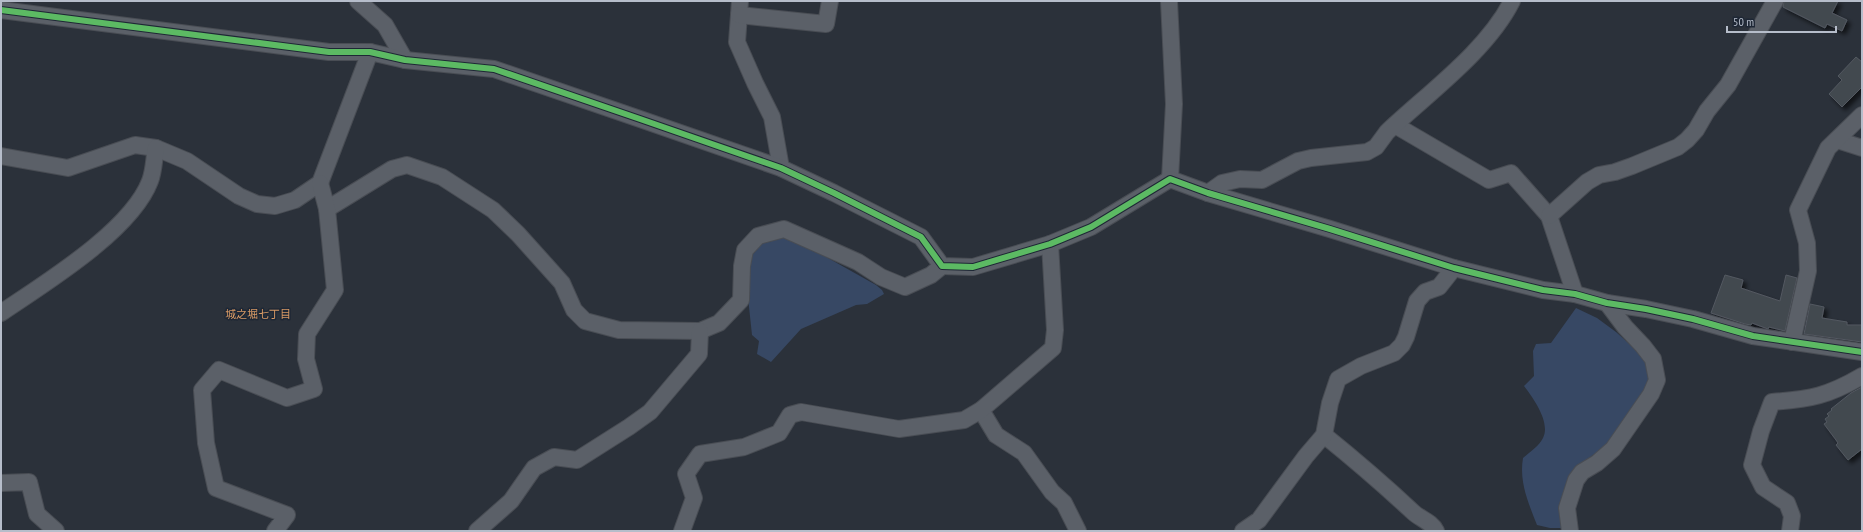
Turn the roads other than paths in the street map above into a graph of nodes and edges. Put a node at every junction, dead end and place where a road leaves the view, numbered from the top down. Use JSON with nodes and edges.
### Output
{"nodes":[{"id":1,"x":358,"y":1,"type":"edge"},
{"id":2,"x":830,"y":1,"type":"edge"},
{"id":3,"x":1169,"y":1,"type":"edge"},
{"id":4,"x":1512,"y":1,"type":"edge"},
{"id":5,"x":1775,"y":1,"type":"edge"},
{"id":6,"x":3,"y":7,"type":"edge"},
{"id":7,"x":740,"y":8,"type":"edge"},
{"id":8,"x":370,"y":52,"type":"junction"},
{"id":9,"x":405,"y":60,"type":"junction"},
{"id":10,"x":1862,"y":116,"type":"edge"},
{"id":11,"x":1395,"y":125,"type":"junction"},
{"id":12,"x":1837,"y":140,"type":"junction"},
{"id":13,"x":156,"y":148,"type":"junction"},
{"id":14,"x":1862,"y":148,"type":"edge"},
{"id":15,"x":1,"y":156,"type":"edge"},
{"id":16,"x":781,"y":168,"type":"junction"},
{"id":17,"x":1170,"y":178,"type":"junction"},
{"id":18,"x":320,"y":184,"type":"junction"},
{"id":19,"x":1208,"y":193,"type":"junction"},
{"id":20,"x":327,"y":209,"type":"junction"},
{"id":21,"x":1550,"y":216,"type":"junction"},
{"id":22,"x":1050,"y":244,"type":"junction"},
{"id":23,"x":942,"y":266,"type":"junction"},
{"id":24,"x":1454,"y":268,"type":"junction"},
{"id":25,"x":1575,"y":294,"type":"junction"},
{"id":26,"x":1607,"y":303,"type":"junction"},
{"id":27,"x":1,"y":313,"type":"edge"},
{"id":28,"x":700,"y":332,"type":"junction"},
{"id":29,"x":1792,"y":342,"type":"junction"},
{"id":30,"x":1862,"y":352,"type":"edge"},
{"id":31,"x":1862,"y":376,"type":"edge"},
{"id":32,"x":981,"y":410,"type":"junction"},
{"id":33,"x":1324,"y":435,"type":"junction"},
{"id":34,"x":1,"y":482,"type":"edge"},
{"id":35,"x":1258,"y":526,"type":"edge"},
{"id":36,"x":56,"y":531,"type":"edge"},
{"id":37,"x":275,"y":531,"type":"edge"},
{"id":38,"x":477,"y":531,"type":"edge"},
{"id":39,"x":682,"y":531,"type":"edge"},
{"id":40,"x":1078,"y":531,"type":"edge"},
{"id":41,"x":1243,"y":531,"type":"edge"},
{"id":42,"x":1436,"y":531,"type":"edge"},
{"id":43,"x":1570,"y":531,"type":"edge"},
{"id":44,"x":1790,"y":531,"type":"edge"}],
"edges":[{"from":1,"to":9,"type":"street"},
{"from":2,"to":7,"type":"street"},
{"from":3,"to":17,"type":"street"},
{"from":4,"to":11,"type":"street"},
{"from":5,"to":21,"type":"street"},
{"from":6,"to":8,"type":"street"},
{"from":7,"to":16,"type":"street"},
{"from":8,"to":9,"type":"street"},
{"from":8,"to":18,"type":"street"},
{"from":9,"to":16,"type":"street"},
{"from":10,"to":12,"type":"street"},
{"from":11,"to":19,"type":"street"},
{"from":11,"to":21,"type":"street"},
{"from":12,"to":14,"type":"street"},
{"from":12,"to":29,"type":"street"},
{"from":13,"to":15,"type":"street"},
{"from":13,"to":18,"type":"street"},
{"from":13,"to":27,"type":"street"},
{"from":16,"to":23,"type":"street"},
{"from":17,"to":19,"type":"street"},
{"from":17,"to":22,"type":"street"},
{"from":18,"to":20,"type":"street"},
{"from":19,"to":24,"type":"street"},
{"from":20,"to":28,"type":"street"},
{"from":20,"to":37,"type":"street"},
{"from":21,"to":25,"type":"street"},
{"from":22,"to":23,"type":"street"},
{"from":22,"to":32,"type":"street"},
{"from":23,"to":28,"type":"street"},
{"from":24,"to":25,"type":"street"},
{"from":24,"to":33,"type":"street"},
{"from":25,"to":26,"type":"street"},
{"from":26,"to":29,"type":"street"},
{"from":26,"to":43,"type":"street"},
{"from":28,"to":38,"type":"street"},
{"from":29,"to":30,"type":"street"},
{"from":31,"to":44,"type":"street"},
{"from":32,"to":39,"type":"street"},
{"from":32,"to":40,"type":"street"},
{"from":33,"to":35,"type":"street"},
{"from":33,"to":42,"type":"street"},
{"from":34,"to":36,"type":"street"},
{"from":35,"to":41,"type":"street"}]}
